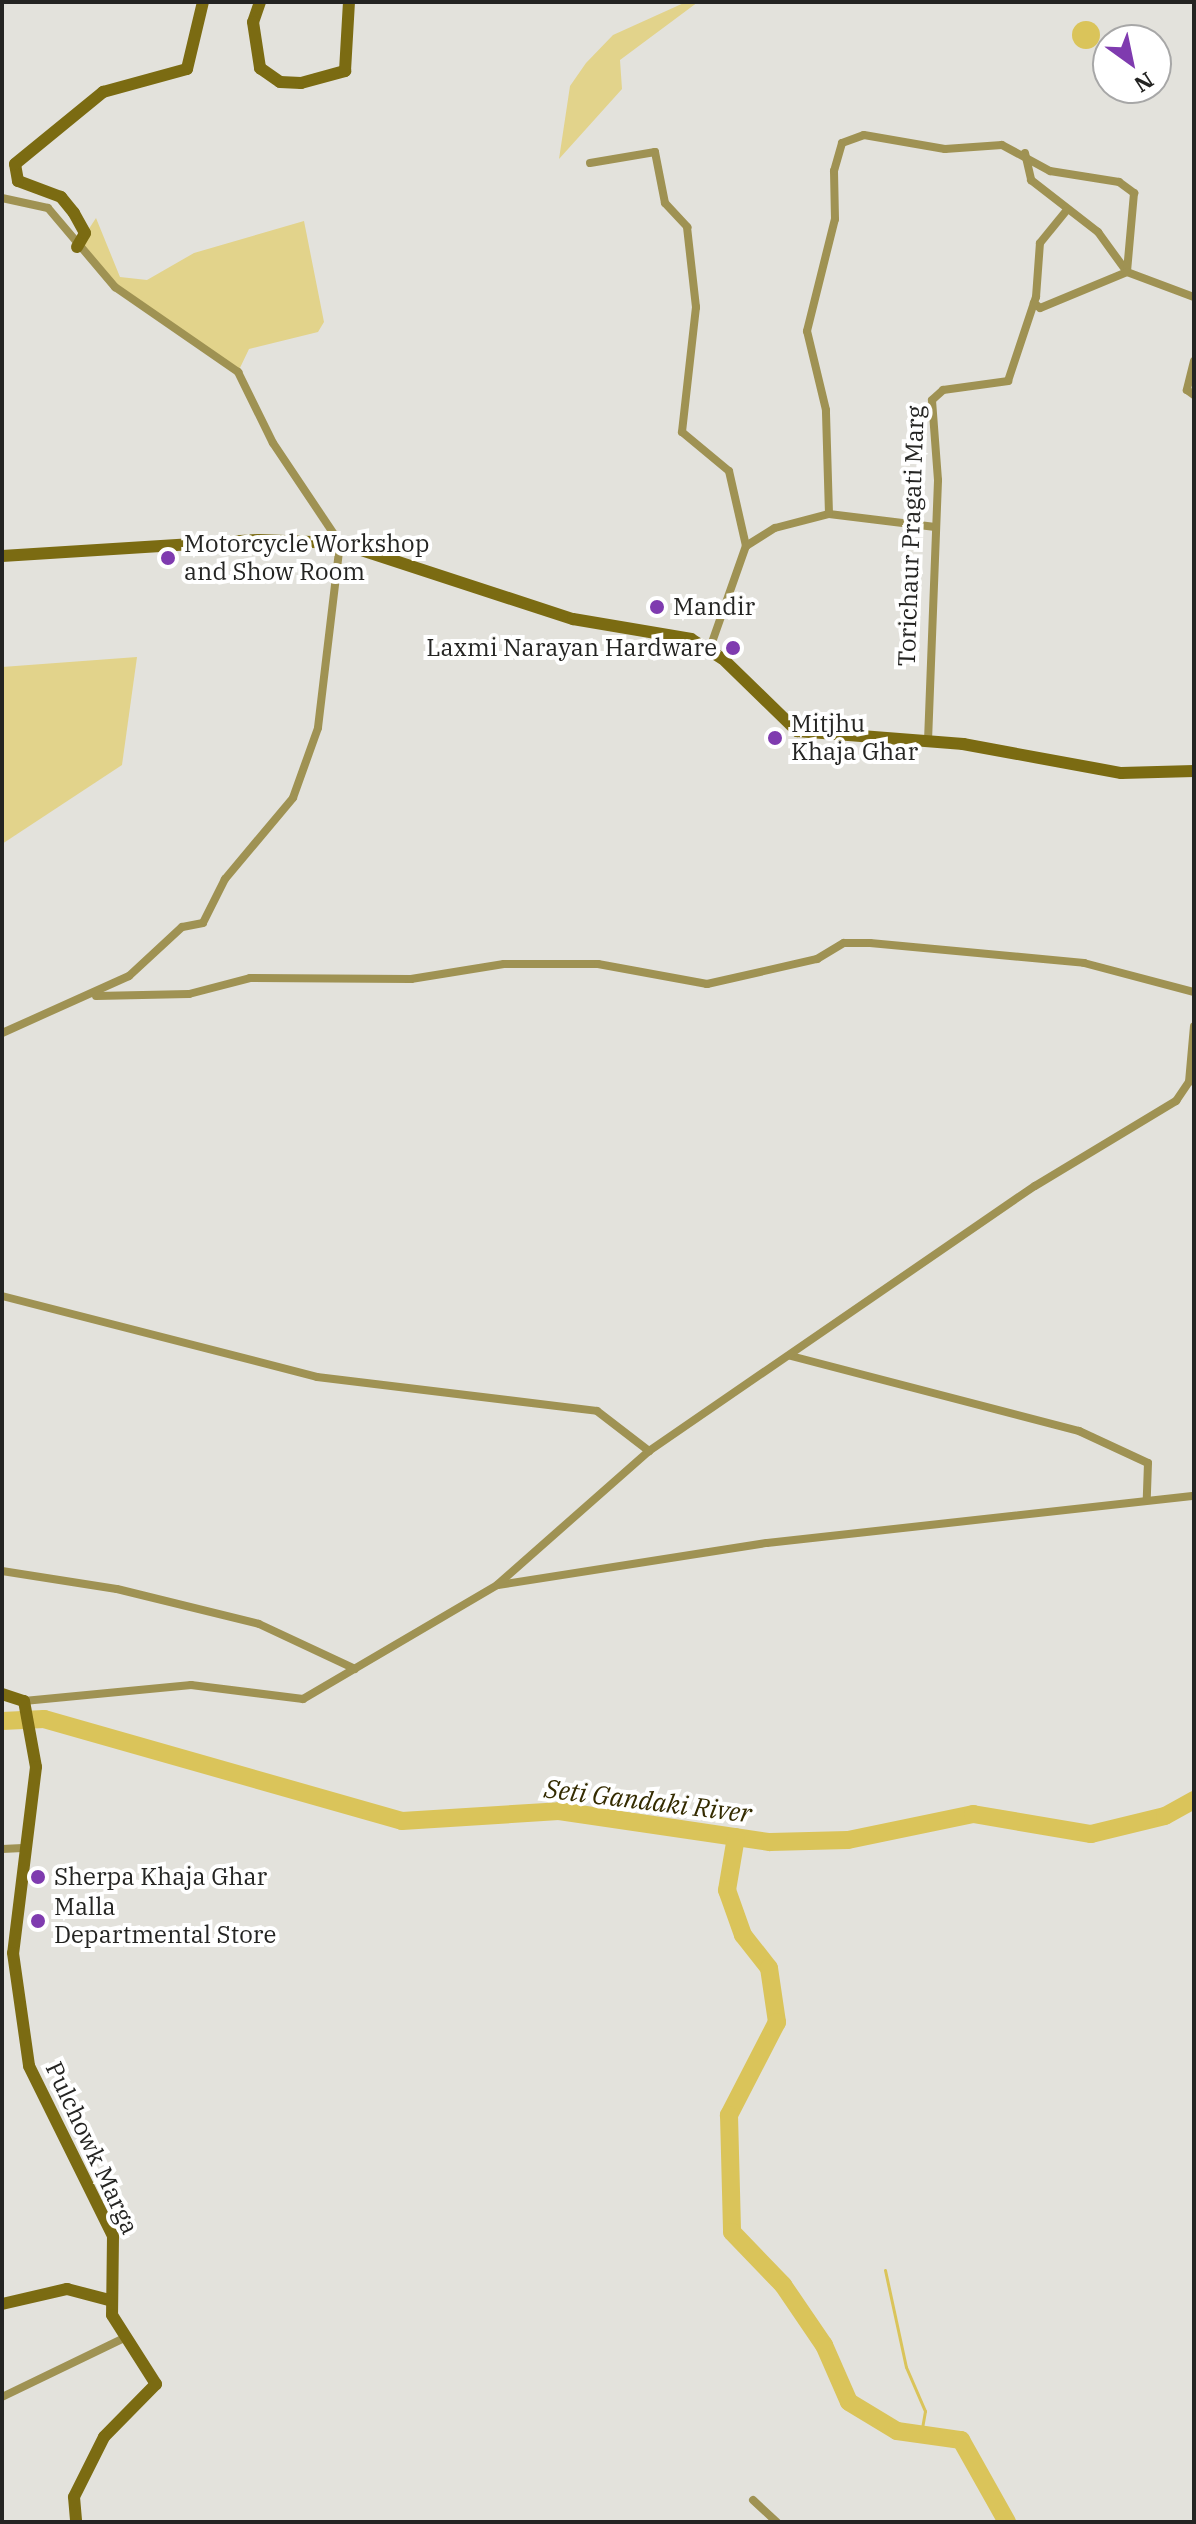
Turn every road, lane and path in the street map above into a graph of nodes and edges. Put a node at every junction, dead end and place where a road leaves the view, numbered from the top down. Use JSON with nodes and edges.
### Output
{"nodes":[{"id":1,"x":203,"y":2,"type":"edge"},
{"id":2,"x":260,"y":2,"type":"edge"},
{"id":3,"x":349,"y":2,"type":"edge"},
{"id":4,"x":1025,"y":152,"type":"junction"},
{"id":5,"x":590,"y":163,"type":"dead end"},
{"id":6,"x":2,"y":198,"type":"edge"},
{"id":7,"x":1066,"y":211,"type":"junction"},
{"id":8,"x":77,"y":247,"type":"junction"},
{"id":9,"x":1127,"y":272,"type":"junction"},
{"id":10,"x":1194,"y":297,"type":"edge"},
{"id":11,"x":1034,"y":303,"type":"junction"},
{"id":12,"x":1194,"y":361,"type":"edge"},
{"id":13,"x":1194,"y":395,"type":"edge"},
{"id":14,"x":829,"y":514,"type":"junction"},
{"id":15,"x":935,"y":527,"type":"junction"},
{"id":16,"x":340,"y":543,"type":"junction"},
{"id":17,"x":746,"y":546,"type":"junction"},
{"id":18,"x":2,"y":556,"type":"edge"},
{"id":19,"x":710,"y":648,"type":"junction"},
{"id":20,"x":928,"y":741,"type":"junction"},
{"id":21,"x":1194,"y":771,"type":"edge"},
{"id":22,"x":1194,"y":992,"type":"edge"},
{"id":23,"x":93,"y":996,"type":"junction"},
{"id":24,"x":1194,"y":1026,"type":"edge"},
{"id":25,"x":2,"y":1033,"type":"edge"},
{"id":26,"x":2,"y":1296,"type":"edge"},
{"id":27,"x":791,"y":1356,"type":"junction"},
{"id":28,"x":649,"y":1451,"type":"junction"},
{"id":29,"x":1194,"y":1496,"type":"edge"},
{"id":30,"x":1147,"y":1500,"type":"junction"},
{"id":31,"x":2,"y":1571,"type":"edge"},
{"id":32,"x":497,"y":1585,"type":"junction"},
{"id":33,"x":355,"y":1669,"type":"junction"},
{"id":34,"x":2,"y":1694,"type":"edge"},
{"id":35,"x":24,"y":1701,"type":"junction"},
{"id":36,"x":23,"y":1848,"type":"junction"},
{"id":37,"x":2,"y":1849,"type":"edge"},
{"id":38,"x":7,"y":1954,"type":"edge"},
{"id":39,"x":109,"y":2300,"type":"junction"},
{"id":40,"x":2,"y":2304,"type":"edge"},
{"id":41,"x":124,"y":2338,"type":"junction"},
{"id":42,"x":2,"y":2397,"type":"edge"},
{"id":43,"x":753,"y":2500,"type":"dead end"},
{"id":44,"x":76,"y":2522,"type":"edge"},
{"id":45,"x":777,"y":2522,"type":"edge"}],
"edges":[{"from":1,"to":8,"type":"main road"},
{"from":2,"to":3,"type":"main road"},
{"from":4,"to":7,"type":"street"},
{"from":4,"to":9,"type":"street"},
{"from":4,"to":14,"type":"street"},
{"from":5,"to":17,"type":"street"},
{"from":6,"to":8,"type":"street"},
{"from":7,"to":9,"type":"street"},
{"from":7,"to":11,"type":"street"},
{"from":8,"to":16,"type":"street"},
{"from":9,"to":10,"type":"street"},
{"from":9,"to":11,"type":"street"},
{"from":11,"to":15,"type":"street","name":"Torichaur Pragati Marg"},
{"from":12,"to":13,"type":"street"},
{"from":14,"to":15,"type":"street"},
{"from":14,"to":17,"type":"street"},
{"from":15,"to":20,"type":"street","name":"Torichaur Pragati Marg"},
{"from":16,"to":18,"type":"main road"},
{"from":16,"to":19,"type":"main road"},
{"from":16,"to":23,"type":"street"},
{"from":17,"to":19,"type":"street"},
{"from":19,"to":20,"type":"main road"},
{"from":20,"to":21,"type":"main road"},
{"from":22,"to":23,"type":"street"},
{"from":23,"to":25,"type":"street"},
{"from":24,"to":27,"type":"street"},
{"from":26,"to":28,"type":"street"},
{"from":27,"to":28,"type":"street"},
{"from":27,"to":30,"type":"street"},
{"from":28,"to":32,"type":"street"},
{"from":29,"to":30,"type":"street"},
{"from":30,"to":32,"type":"street"},
{"from":31,"to":33,"type":"street"},
{"from":32,"to":33,"type":"street"},
{"from":33,"to":35,"type":"street"},
{"from":34,"to":35,"type":"main road"},
{"from":35,"to":36,"type":"main road","name":"Pulchowk Marga"},
{"from":36,"to":37,"type":"street"},
{"from":36,"to":38,"type":"main road","name":"Pulchowk Marga"},
{"from":38,"to":39,"type":"main road","name":"Pulchowk Marga"},
{"from":39,"to":40,"type":"main road"},
{"from":39,"to":41,"type":"main road","name":"Pulchowk Marga"},
{"from":41,"to":42,"type":"street"},
{"from":41,"to":44,"type":"main road","name":"Pulchowk Marga"},
{"from":43,"to":45,"type":"street"}]}
